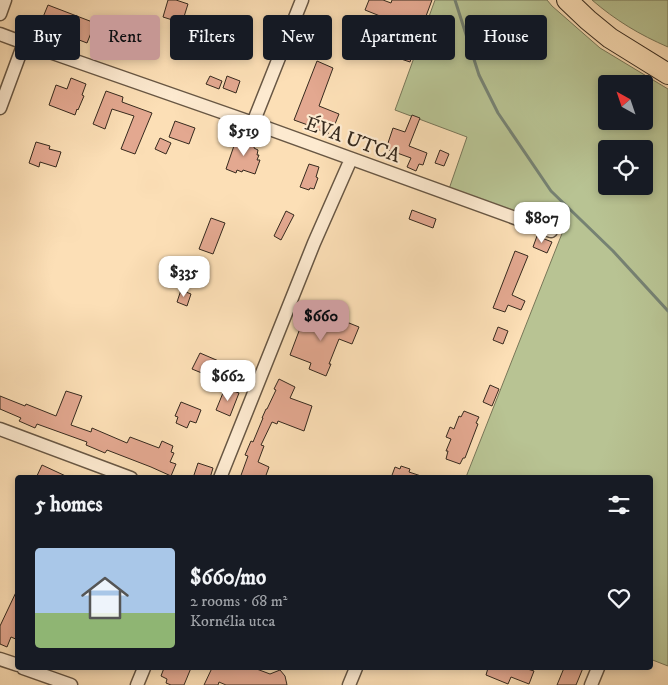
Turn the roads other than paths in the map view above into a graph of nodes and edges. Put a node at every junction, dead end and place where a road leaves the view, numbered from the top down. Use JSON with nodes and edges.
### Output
{"nodes":[{"id":1,"x":5,"y":0,"type":"edge"},
{"id":2,"x":302,"y":0,"type":"edge"},
{"id":3,"x":567,"y":0,"type":"edge"},
{"id":4,"x":0,"y":14,"type":"edge"},
{"id":5,"x":0,"y":34,"type":"edge"},
{"id":6,"x":15,"y":40,"type":"edge"},
{"id":7,"x":18,"y":60,"type":"edge"},
{"id":8,"x":73,"y":60,"type":"edge"},
{"id":9,"x":664,"y":70,"type":"edge"},
{"id":10,"x":0,"y":108,"type":"edge"},
{"id":11,"x":253,"y":123,"type":"junction"},
{"id":12,"x":351,"y":159,"type":"junction"},
{"id":13,"x":551,"y":231,"type":"dead end"},
{"id":14,"x":0,"y":429,"type":"edge"},
{"id":15,"x":123,"y":475,"type":"edge"},
{"id":16,"x":221,"y":475,"type":"edge"},
{"id":17,"x":0,"y":659,"type":"edge"},
{"id":18,"x":15,"y":664,"type":"edge"},
{"id":19,"x":29,"y":670,"type":"edge"},
{"id":20,"x":143,"y":670,"type":"edge"},
{"id":21,"x":355,"y":670,"type":"edge"},
{"id":22,"x":597,"y":670,"type":"edge"},
{"id":23,"x":71,"y":685,"type":"edge"},
{"id":24,"x":137,"y":685,"type":"edge"},
{"id":25,"x":349,"y":685,"type":"edge"},
{"id":26,"x":591,"y":685,"type":"edge"}],
"edges":[{"from":1,"to":4,"type":"street"},
{"from":2,"to":11,"type":"street"},
{"from":3,"to":9,"type":"main road"},
{"from":5,"to":6,"type":"street","name":"ÉVA UTCA"},
{"from":7,"to":10,"type":"street"},
{"from":8,"to":11,"type":"street","name":"ÉVA UTCA"},
{"from":11,"to":12,"type":"street","name":"ÉVA UTCA"},
{"from":12,"to":13,"type":"street","name":"ÉVA UTCA"},
{"from":12,"to":16,"type":"street"},
{"from":14,"to":15,"type":"street"},
{"from":17,"to":18,"type":"street"},
{"from":19,"to":23,"type":"street"},
{"from":20,"to":24,"type":"street"},
{"from":21,"to":25,"type":"street"},
{"from":22,"to":26,"type":"street"}]}
